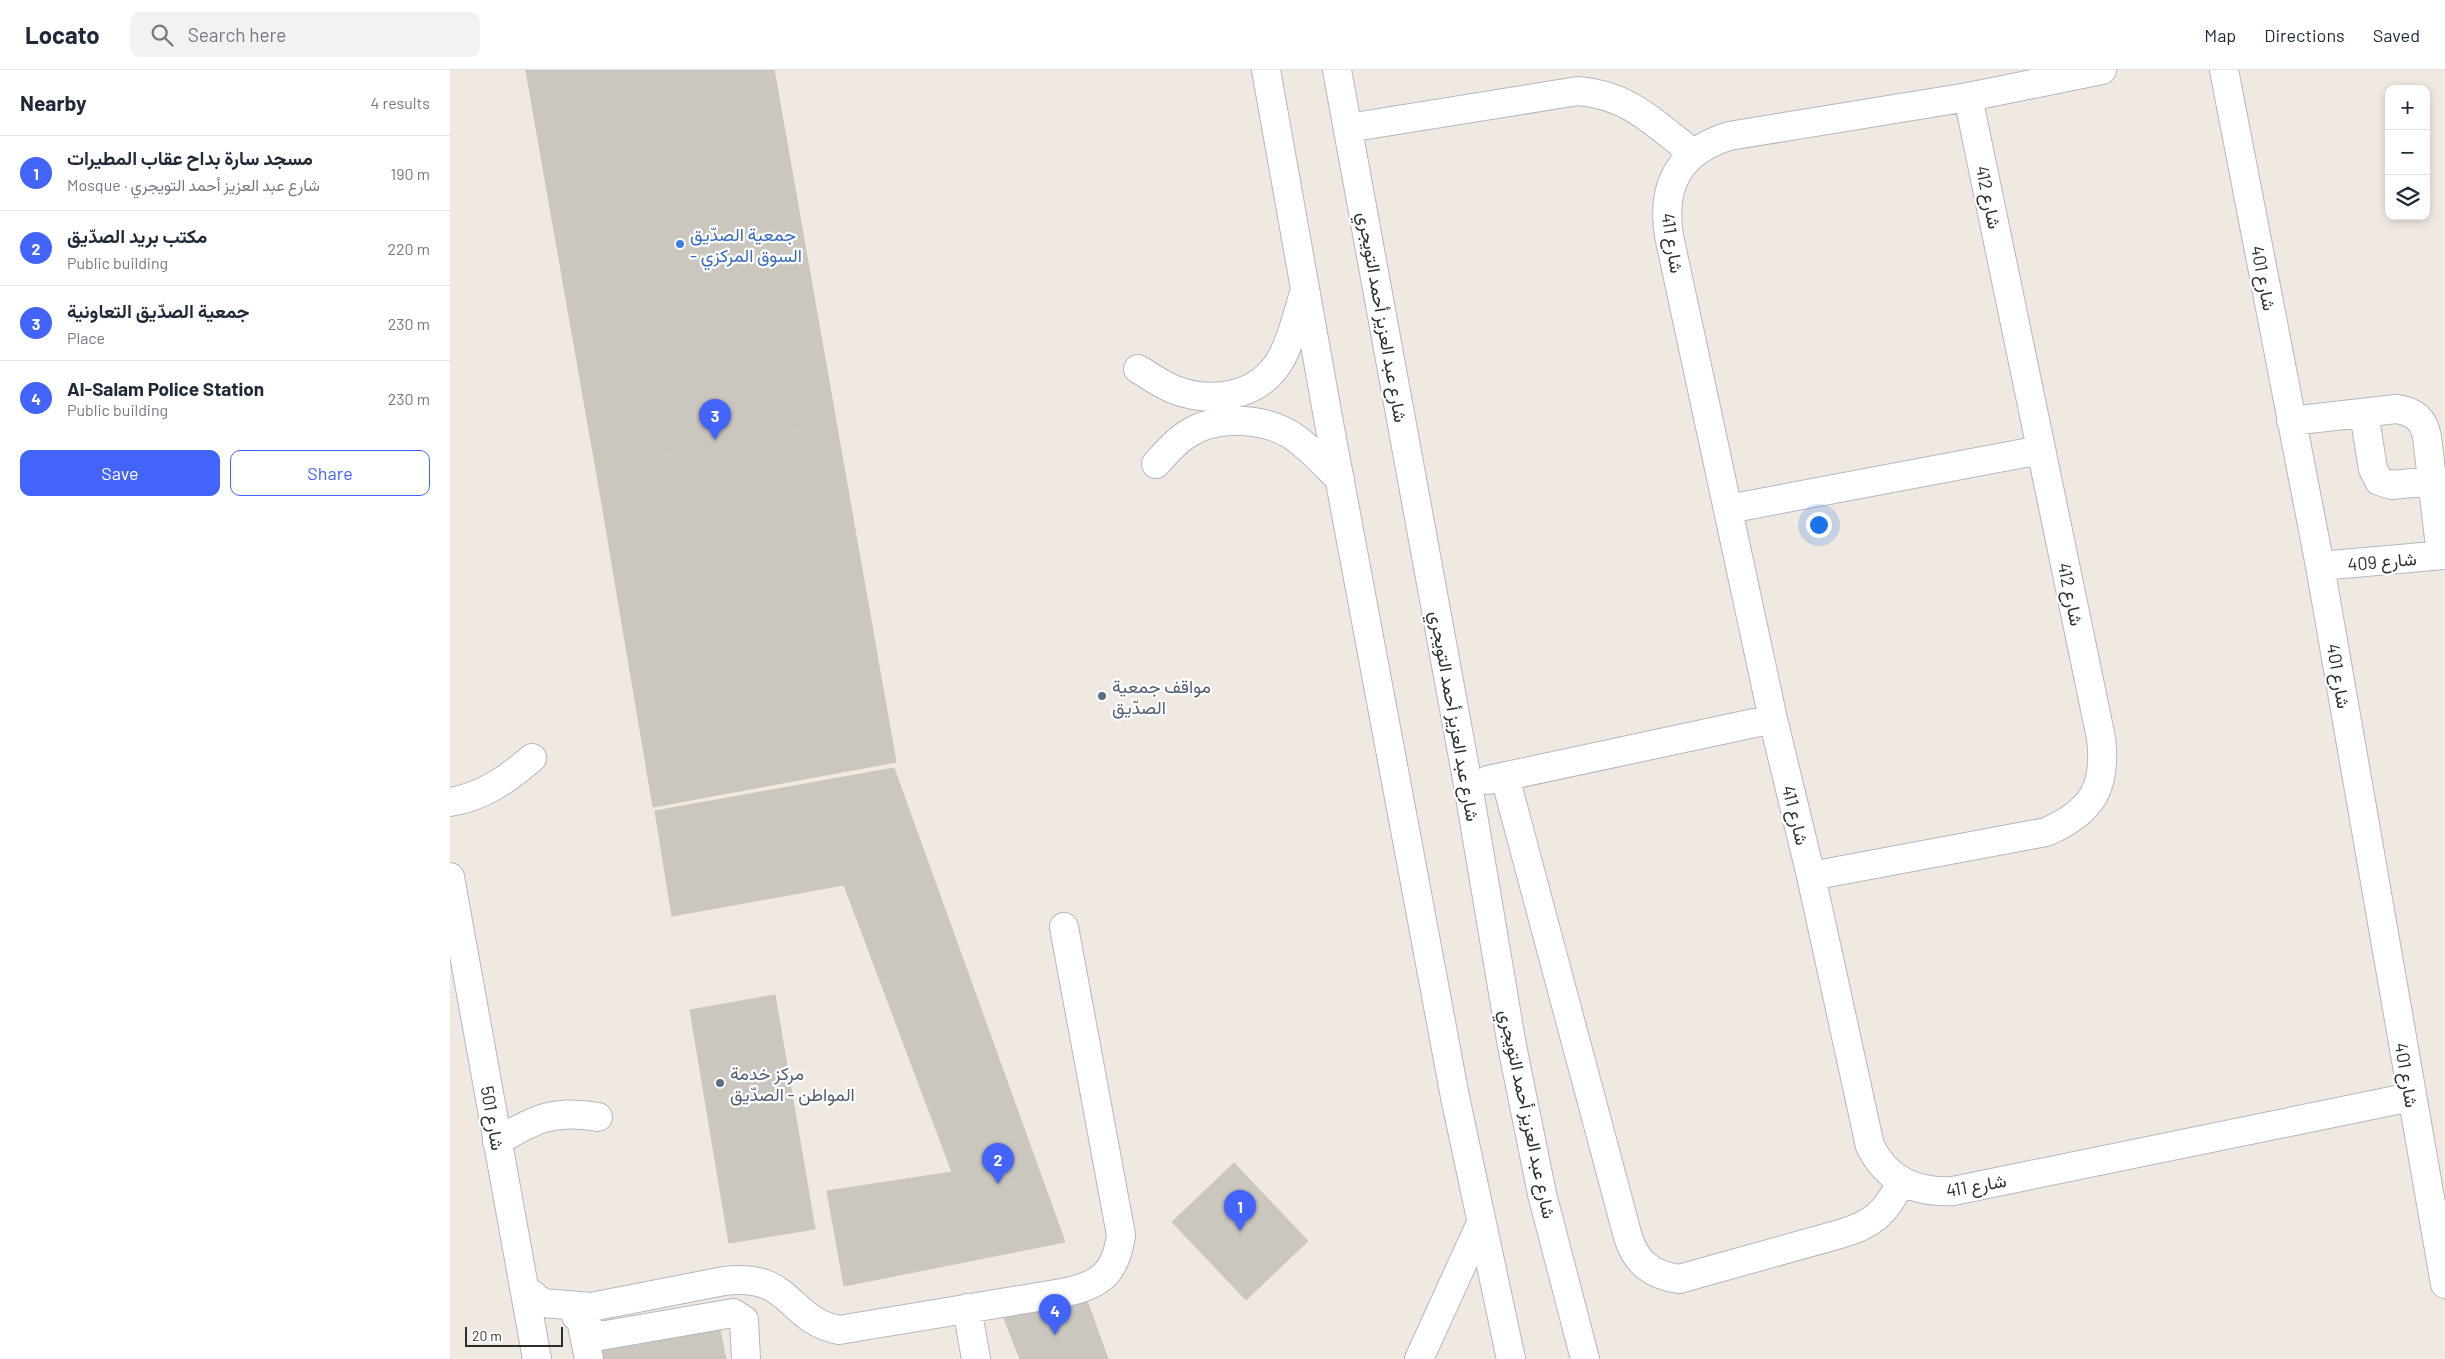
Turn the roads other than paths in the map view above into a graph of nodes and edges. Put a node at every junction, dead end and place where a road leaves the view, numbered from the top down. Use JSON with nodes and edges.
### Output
{"nodes":[{"id":1,"x":1266,"y":70,"type":"edge"},
{"id":2,"x":1337,"y":70,"type":"edge"},
{"id":3,"x":2102,"y":70,"type":"edge"},
{"id":4,"x":2224,"y":70,"type":"edge"},
{"id":5,"x":1968,"y":97,"type":"junction"},
{"id":6,"x":1348,"y":128,"type":"junction"},
{"id":7,"x":1693,"y":153,"type":"junction"},
{"id":8,"x":1305,"y":290,"type":"junction"},
{"id":9,"x":1138,"y":369,"type":"dead end"},
{"id":10,"x":2364,"y":413,"type":"junction"},
{"id":11,"x":2291,"y":421,"type":"junction"},
{"id":12,"x":2042,"y":450,"type":"junction"},
{"id":13,"x":1156,"y":464,"type":"dead end"},
{"id":14,"x":1340,"y":479,"type":"junction"},
{"id":15,"x":2432,"y":480,"type":"junction"},
{"id":16,"x":1728,"y":509,"type":"junction"},
{"id":17,"x":2443,"y":555,"type":"edge"},
{"id":18,"x":2320,"y":566,"type":"junction"},
{"id":19,"x":1773,"y":720,"type":"junction"},
{"id":20,"x":532,"y":758,"type":"dead end"},
{"id":21,"x":1505,"y":777,"type":"junction"},
{"id":22,"x":1468,"y":785,"type":"junction"},
{"id":23,"x":450,"y":802,"type":"edge"},
{"id":24,"x":1811,"y":876,"type":"junction"},
{"id":25,"x":450,"y":877,"type":"edge"},
{"id":26,"x":1064,"y":927,"type":"dead end"},
{"id":27,"x":458,"y":969,"type":"edge"},
{"id":28,"x":2411,"y":1096,"type":"junction"},
{"id":29,"x":598,"y":1117,"type":"dead end"},
{"id":30,"x":498,"y":1142,"type":"junction"},
{"id":31,"x":1900,"y":1182,"type":"junction"},
{"id":32,"x":2439,"y":1218,"type":"edge"},
{"id":33,"x":1481,"y":1223,"type":"junction"},
{"id":34,"x":2445,"y":1284,"type":"edge"},
{"id":35,"x":524,"y":1288,"type":"junction"},
{"id":36,"x":967,"y":1308,"type":"junction"},
{"id":37,"x":572,"y":1313,"type":"junction"},
{"id":38,"x":537,"y":1359,"type":"edge"},
{"id":39,"x":589,"y":1359,"type":"edge"},
{"id":40,"x":746,"y":1359,"type":"edge"},
{"id":41,"x":976,"y":1359,"type":"edge"},
{"id":42,"x":1419,"y":1359,"type":"edge"},
{"id":43,"x":1511,"y":1359,"type":"edge"},
{"id":44,"x":1585,"y":1359,"type":"edge"}],
"edges":[{"from":1,"to":8,"type":"street"},
{"from":2,"to":6,"type":"street","name":"شارع عبد العزيز أحمد التويجري"},
{"from":3,"to":5,"type":"street","name":"شارع 411"},
{"from":4,"to":11,"type":"street","name":"شارع 401"},
{"from":5,"to":7,"type":"street","name":"شارع 411"},
{"from":5,"to":12,"type":"street","name":"شارع 412"},
{"from":6,"to":7,"type":"street"},
{"from":6,"to":22,"type":"street","name":"شارع عبد العزيز أحمد التويجري"},
{"from":7,"to":16,"type":"street","name":"شارع 411"},
{"from":8,"to":9,"type":"street"},
{"from":8,"to":14,"type":"street"},
{"from":10,"to":11,"type":"street"},
{"from":10,"to":15,"type":"street"},
{"from":10,"to":15,"type":"street"},
{"from":11,"to":18,"type":"street","name":"شارع 401"},
{"from":12,"to":16,"type":"street"},
{"from":12,"to":24,"type":"street","name":"شارع 412"},
{"from":13,"to":14,"type":"street"},
{"from":14,"to":33,"type":"street"},
{"from":15,"to":17,"type":"street"},
{"from":16,"to":19,"type":"street","name":"شارع 411"},
{"from":17,"to":18,"type":"street","name":"شارع 409"},
{"from":18,"to":28,"type":"street","name":"شارع 401"},
{"from":19,"to":21,"type":"street"},
{"from":19,"to":24,"type":"street","name":"شارع 411"},
{"from":20,"to":23,"type":"street"},
{"from":21,"to":22,"type":"street"},
{"from":21,"to":31,"type":"street"},
{"from":22,"to":44,"type":"street","name":"شارع عبد العزيز أحمد التويجري"},
{"from":24,"to":31,"type":"street","name":"شارع 411"},
{"from":25,"to":27,"type":"street","name":"شارع 501"},
{"from":26,"to":36,"type":"street"},
{"from":27,"to":30,"type":"street","name":"شارع 501"},
{"from":28,"to":31,"type":"street","name":"شارع 411"},
{"from":28,"to":32,"type":"street","name":"شارع 401"},
{"from":29,"to":30,"type":"street"},
{"from":30,"to":35,"type":"street","name":"شارع 501"},
{"from":32,"to":34,"type":"street","name":"شارع 401"},
{"from":33,"to":42,"type":"street"},
{"from":33,"to":43,"type":"street"},
{"from":35,"to":37,"type":"street"},
{"from":35,"to":38,"type":"street","name":"شارع 501"},
{"from":36,"to":37,"type":"street"},
{"from":36,"to":41,"type":"street"},
{"from":37,"to":39,"type":"street"},
{"from":37,"to":40,"type":"street"}]}
